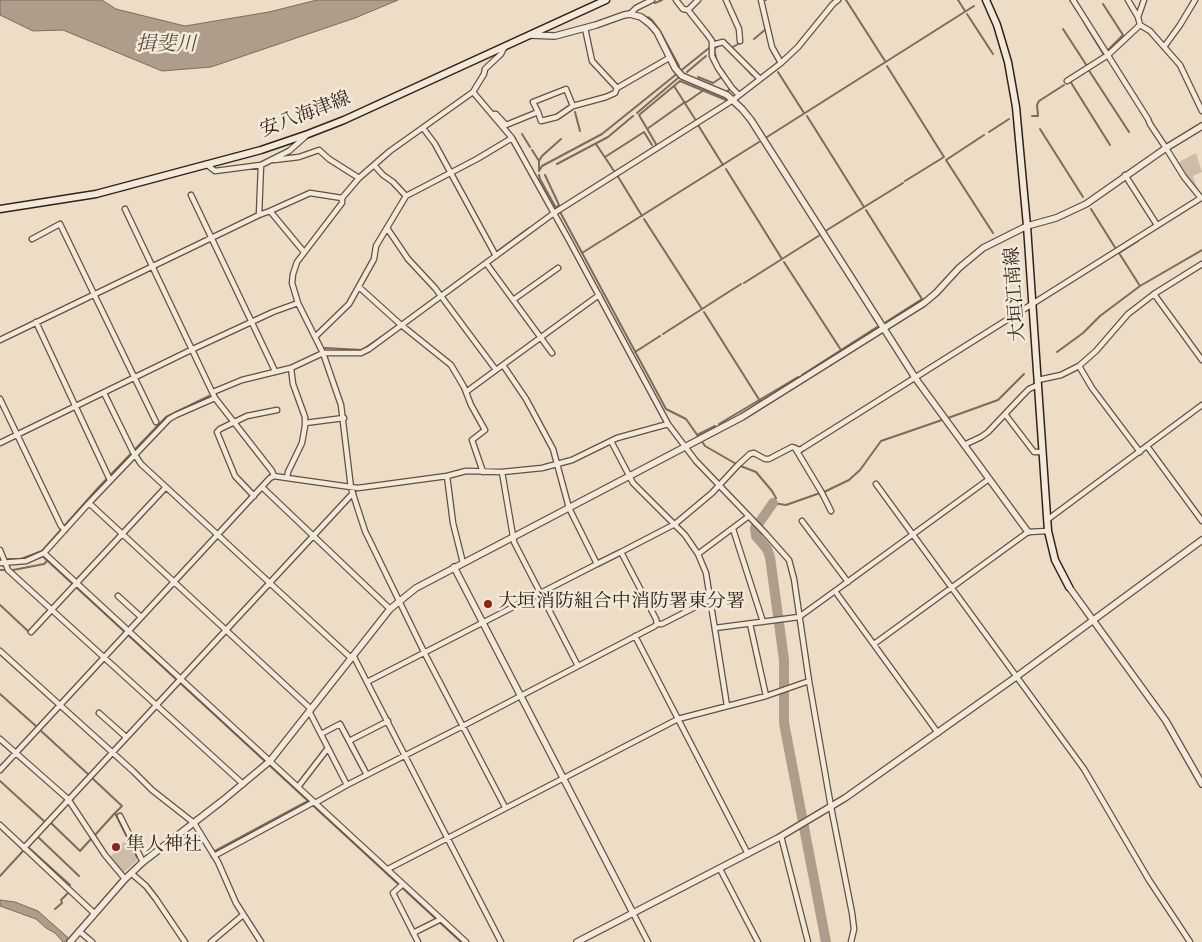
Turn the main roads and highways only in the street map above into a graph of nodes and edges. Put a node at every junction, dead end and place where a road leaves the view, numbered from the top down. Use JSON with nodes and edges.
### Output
{"nodes":[{"id":1,"x":606,"y":0,"type":"edge"},
{"id":2,"x":986,"y":0,"type":"edge"},
{"id":3,"x":0,"y":209,"type":"edge"},
{"id":4,"x":1069,"y":587,"type":"road end"}],
"edges":[{"from":1,"to":3,"type":"main road","name":"安八海津線"},
{"from":2,"to":4,"type":"main road","name":"大垣江南線"}]}
